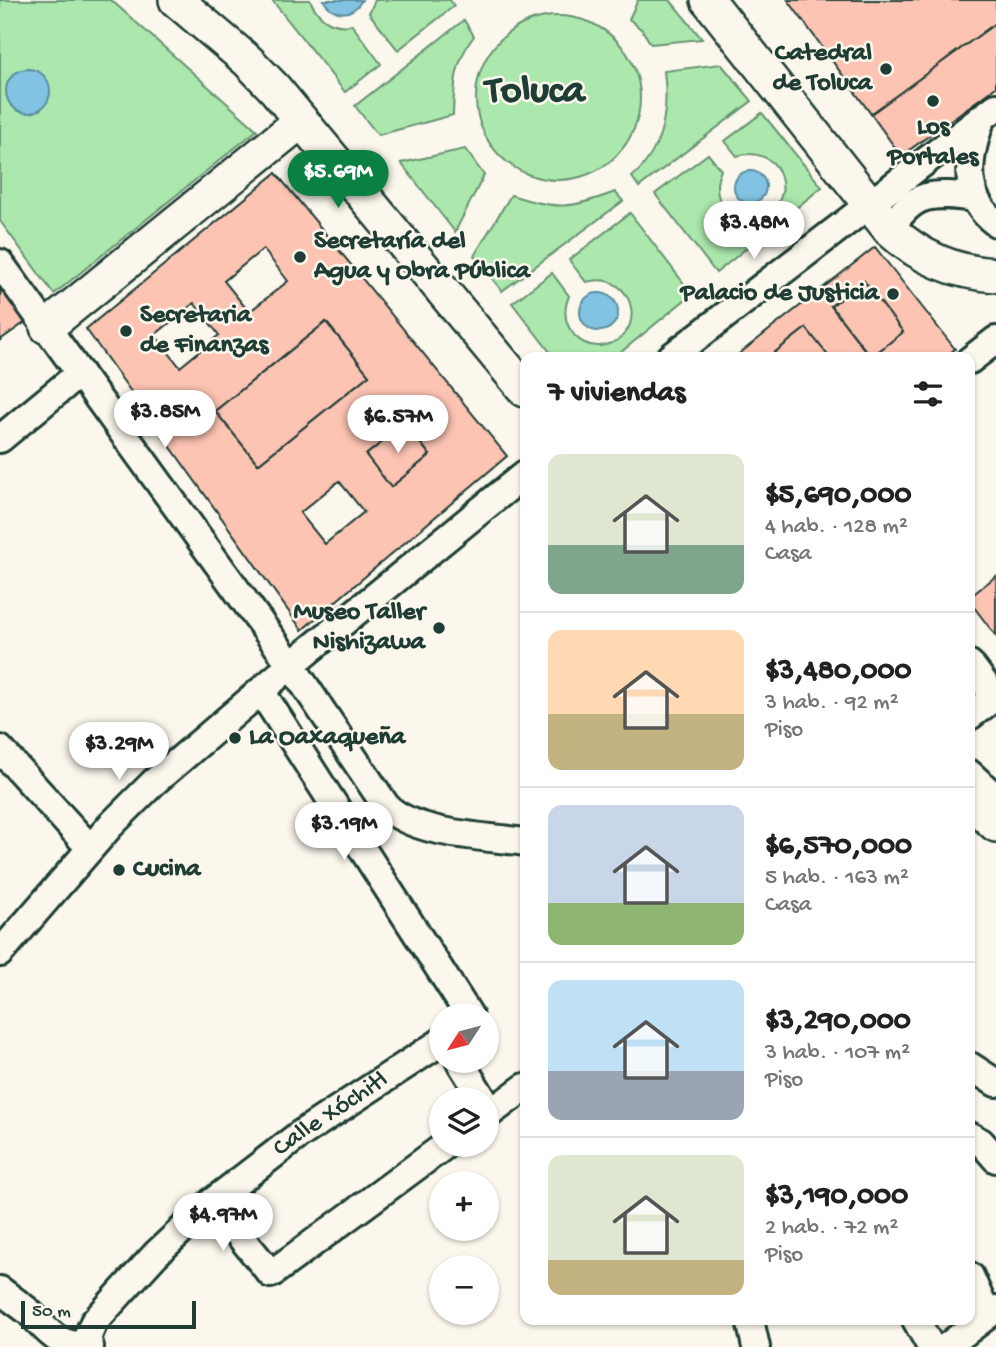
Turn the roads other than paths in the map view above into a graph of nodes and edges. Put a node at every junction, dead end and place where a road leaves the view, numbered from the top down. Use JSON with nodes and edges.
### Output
{"nodes":[{"id":1,"x":176,"y":0,"type":"edge"},
{"id":2,"x":708,"y":0,"type":"edge"},
{"id":3,"x":989,"y":112,"type":"edge"},
{"id":4,"x":300,"y":122,"type":"junction"},
{"id":5,"x":975,"y":198,"type":"junction"},
{"id":6,"x":868,"y":204,"type":"junction"},
{"id":7,"x":996,"y":223,"type":"edge"},
{"id":8,"x":890,"y":230,"type":"junction"},
{"id":9,"x":0,"y":262,"type":"edge"},
{"id":10,"x":996,"y":275,"type":"edge"},
{"id":11,"x":47,"y":327,"type":"junction"},
{"id":12,"x":996,"y":340,"type":"edge"},
{"id":13,"x":676,"y":352,"type":"edge"},
{"id":14,"x":975,"y":356,"type":"edge"},
{"id":15,"x":80,"y":373,"type":"junction"},
{"id":16,"x":520,"y":384,"type":"edge"},
{"id":17,"x":0,"y":439,"type":"edge"},
{"id":18,"x":520,"y":478,"type":"edge"},
{"id":19,"x":291,"y":665,"type":"junction"},
{"id":20,"x":975,"y":671,"type":"edge"},
{"id":21,"x":261,"y":691,"type":"junction"},
{"id":22,"x":995,"y":698,"type":"edge"},
{"id":23,"x":975,"y":712,"type":"edge"},
{"id":24,"x":0,"y":749,"type":"edge"},
{"id":25,"x":983,"y":788,"type":"edge"},
{"id":26,"x":996,"y":825,"type":"edge"},
{"id":27,"x":520,"y":841,"type":"edge"},
{"id":28,"x":90,"y":848,"type":"junction"},
{"id":29,"x":0,"y":953,"type":"edge"},
{"id":30,"x":461,"y":1003,"type":"edge"},
{"id":31,"x":429,"y":1050,"type":"edge"},
{"id":32,"x":975,"y":1069,"type":"edge"},
{"id":33,"x":471,"y":1073,"type":"edge"},
{"id":34,"x":996,"y":1083,"type":"edge"},
{"id":35,"x":500,"y":1105,"type":"edge"},
{"id":36,"x":975,"y":1139,"type":"edge"},
{"id":37,"x":429,"y":1157,"type":"edge"},
{"id":38,"x":996,"y":1158,"type":"edge"},
{"id":39,"x":212,"y":1202,"type":"junction"},
{"id":40,"x":975,"y":1284,"type":"edge"},
{"id":41,"x":0,"y":1290,"type":"edge"},
{"id":42,"x":992,"y":1312,"type":"edge"},
{"id":43,"x":751,"y":1325,"type":"edge"},
{"id":44,"x":919,"y":1325,"type":"edge"},
{"id":45,"x":975,"y":1325,"type":"edge"},
{"id":46,"x":975,"y":1325,"type":"edge"},
{"id":47,"x":90,"y":1346,"type":"edge"},
{"id":48,"x":756,"y":1347,"type":"edge"},
{"id":49,"x":931,"y":1347,"type":"edge"},
{"id":50,"x":946,"y":1347,"type":"edge"}],
"edges":[{"from":1,"to":4,"type":"main road"},
{"from":2,"to":6,"type":"main road"},
{"from":3,"to":5,"type":"street"},
{"from":3,"to":6,"type":"street"},
{"from":4,"to":11,"type":"main road"},
{"from":4,"to":16,"type":"main road"},
{"from":5,"to":7,"type":"street"},
{"from":5,"to":8,"type":"street"},
{"from":6,"to":8,"type":"main road"},
{"from":6,"to":13,"type":"street"},
{"from":8,"to":10,"type":"main road"},
{"from":9,"to":11,"type":"street"},
{"from":11,"to":15,"type":"street"},
{"from":12,"to":14,"type":"street"},
{"from":15,"to":17,"type":"street"},
{"from":15,"to":19,"type":"street"},
{"from":18,"to":19,"type":"street"},
{"from":19,"to":21,"type":"street"},
{"from":19,"to":27,"type":"street"},
{"from":20,"to":22,"type":"street"},
{"from":21,"to":28,"type":"street"},
{"from":21,"to":30,"type":"street"},
{"from":22,"to":23,"type":"street"},
{"from":24,"to":28,"type":"street"},
{"from":25,"to":26,"type":"main road"},
{"from":28,"to":29,"type":"street"},
{"from":31,"to":39,"type":"street","name":"Calle Xóchitl"},
{"from":32,"to":34,"type":"street"},
{"from":33,"to":35,"type":"street"},
{"from":36,"to":38,"type":"street"},
{"from":37,"to":39,"type":"street"},
{"from":39,"to":47,"type":"street","name":"Calle Xóchitl"},
{"from":40,"to":42,"type":"street"},
{"from":41,"to":47,"type":"street"},
{"from":42,"to":46,"type":"street"},
{"from":43,"to":48,"type":"street"},
{"from":44,"to":49,"type":"street"},
{"from":45,"to":50,"type":"street"}]}
